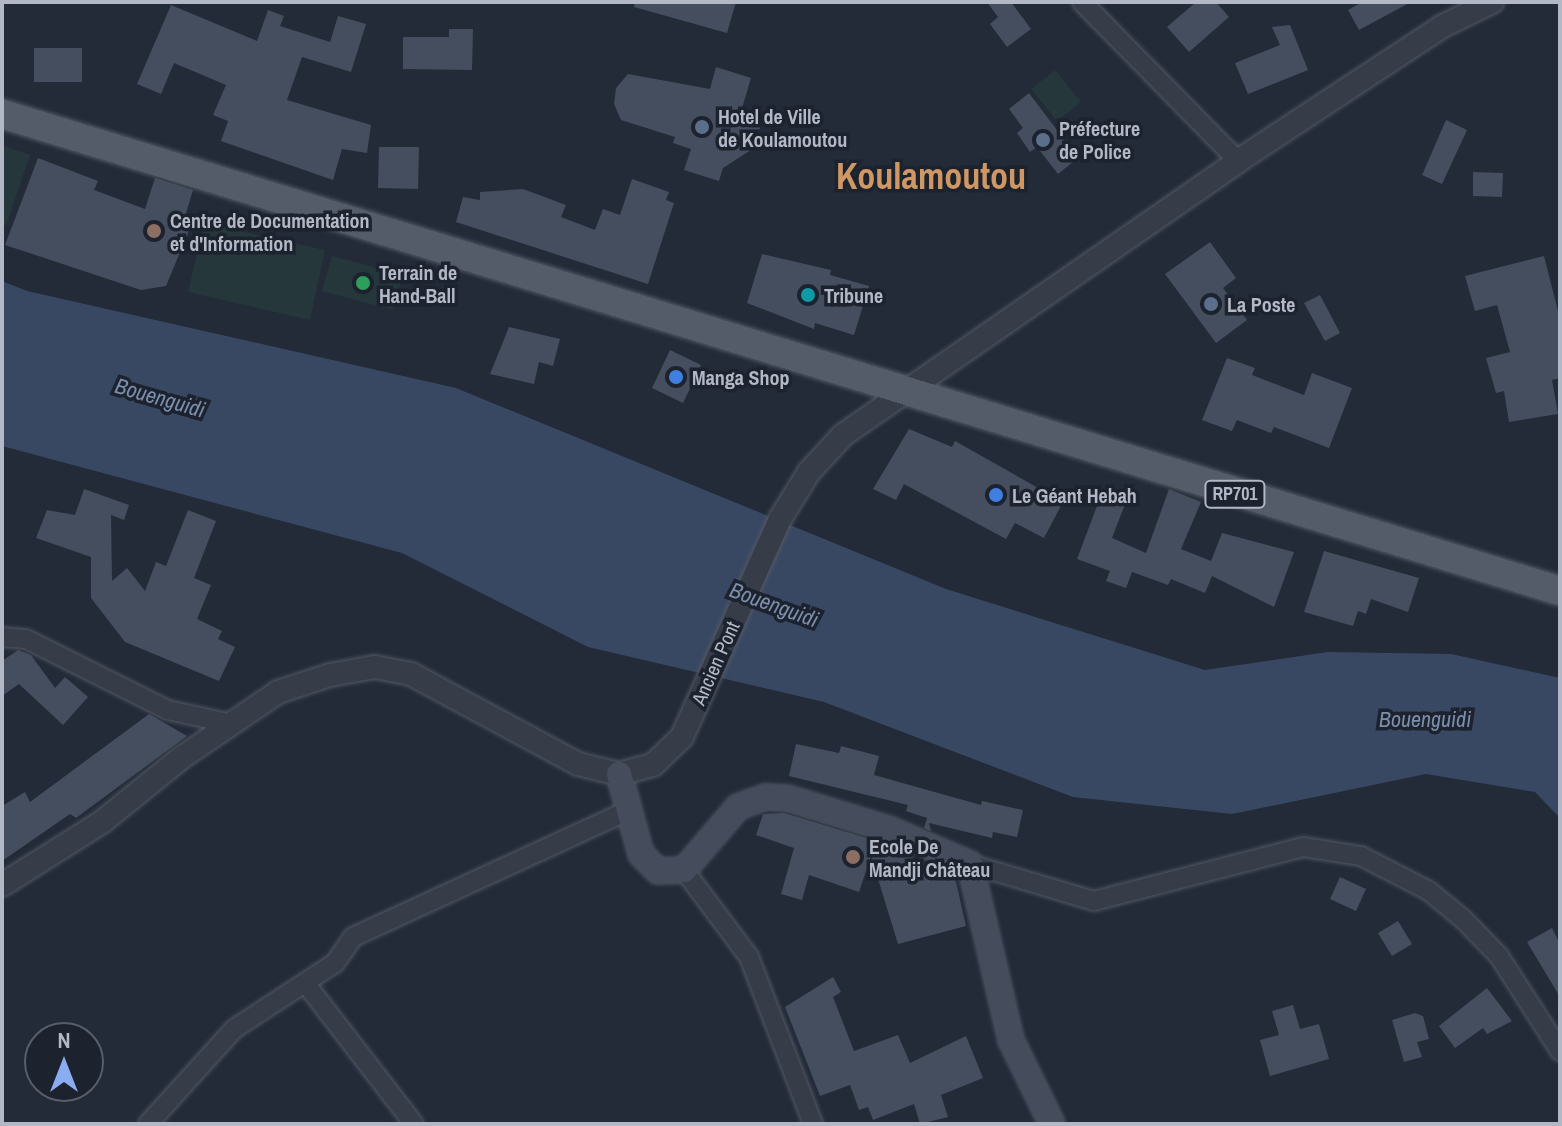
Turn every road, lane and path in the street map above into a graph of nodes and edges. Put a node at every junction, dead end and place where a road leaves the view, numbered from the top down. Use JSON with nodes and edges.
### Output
{"nodes":[{"id":1,"x":1082,"y":2,"type":"edge"},
{"id":2,"x":1492,"y":2,"type":"edge"},
{"id":3,"x":2,"y":114,"type":"edge"},
{"id":4,"x":1238,"y":161,"type":"junction"},
{"id":5,"x":912,"y":390,"type":"junction"},
{"id":6,"x":1560,"y":591,"type":"edge"},
{"id":7,"x":2,"y":637,"type":"edge"},
{"id":8,"x":231,"y":724,"type":"junction"},
{"id":9,"x":619,"y":774,"type":"junction"},
{"id":10,"x":629,"y":810,"type":"junction"},
{"id":11,"x":970,"y":864,"type":"junction"},
{"id":12,"x":684,"y":870,"type":"junction"},
{"id":13,"x":2,"y":885,"type":"edge"},
{"id":14,"x":306,"y":984,"type":"junction"},
{"id":15,"x":1560,"y":1051,"type":"edge"},
{"id":16,"x":148,"y":1124,"type":"edge"},
{"id":17,"x":414,"y":1124,"type":"edge"},
{"id":18,"x":813,"y":1124,"type":"edge"},
{"id":19,"x":1052,"y":1124,"type":"edge"}],
"edges":[{"from":1,"to":4,"type":"street"},
{"from":2,"to":4,"type":"street","name":"Ancien Pont"},
{"from":3,"to":5,"type":"main road","number":"RP701"},
{"from":4,"to":5,"type":"street","name":"Ancien Pont"},
{"from":5,"to":6,"type":"main road","number":"RP701"},
{"from":5,"to":9,"type":"street","name":"Ancien Pont"},
{"from":7,"to":8,"type":"street"},
{"from":8,"to":9,"type":"street"},
{"from":8,"to":13,"type":"street"},
{"from":9,"to":10,"type":"main road"},
{"from":10,"to":12,"type":"main road"},
{"from":10,"to":14,"type":"street"},
{"from":11,"to":12,"type":"main road"},
{"from":11,"to":15,"type":"street"},
{"from":11,"to":19,"type":"main road"},
{"from":12,"to":18,"type":"street"},
{"from":14,"to":16,"type":"street"},
{"from":14,"to":17,"type":"street"}]}
